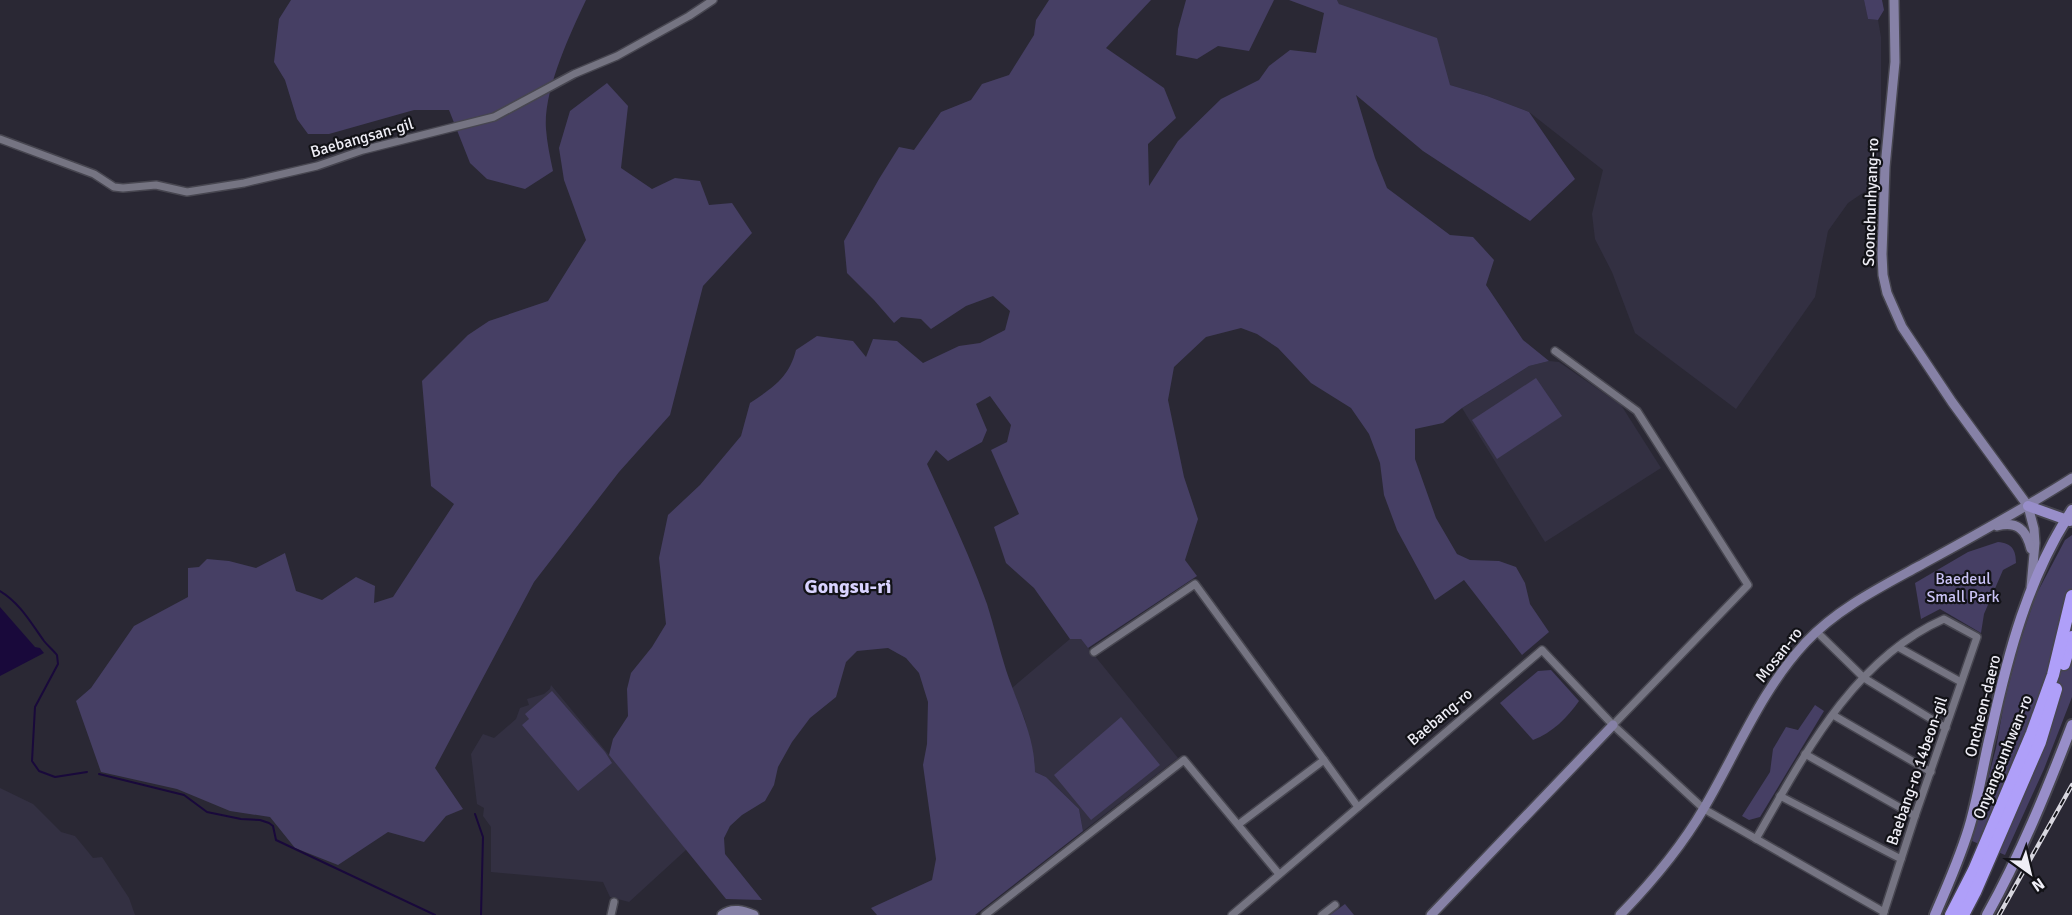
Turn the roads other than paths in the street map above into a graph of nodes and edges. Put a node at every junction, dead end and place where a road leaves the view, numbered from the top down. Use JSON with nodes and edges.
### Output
{"nodes":[{"id":1,"x":713,"y":0,"type":"edge"},
{"id":2,"x":1894,"y":0,"type":"edge"},
{"id":3,"x":0,"y":139,"type":"edge"},
{"id":4,"x":1555,"y":351,"type":"dead end"},
{"id":5,"x":2072,"y":478,"type":"edge"},
{"id":6,"x":2028,"y":506,"type":"junction"},
{"id":7,"x":2072,"y":510,"type":"edge"},
{"id":8,"x":2069,"y":521,"type":"edge"},
{"id":9,"x":1986,"y":530,"type":"junction"},
{"id":10,"x":2032,"y":560,"type":"junction"},
{"id":11,"x":2031,"y":587,"type":"junction"},
{"id":12,"x":2071,"y":601,"type":"edge"},
{"id":13,"x":1817,"y":632,"type":"junction"},
{"id":14,"x":2072,"y":637,"type":"edge"},
{"id":15,"x":1898,"y":646,"type":"junction"},
{"id":16,"x":1094,"y":652,"type":"dead end"},
{"id":17,"x":1864,"y":678,"type":"junction"},
{"id":18,"x":1961,"y":682,"type":"junction"},
{"id":19,"x":1833,"y":715,"type":"junction"},
{"id":20,"x":1613,"y":725,"type":"junction"},
{"id":21,"x":2072,"y":725,"type":"edge"},
{"id":22,"x":1946,"y":728,"type":"junction"},
{"id":23,"x":1805,"y":754,"type":"junction"},
{"id":24,"x":1324,"y":760,"type":"junction"},
{"id":25,"x":1931,"y":772,"type":"junction"},
{"id":26,"x":1780,"y":796,"type":"junction"},
{"id":27,"x":1358,"y":807,"type":"junction"},
{"id":28,"x":1704,"y":809,"type":"junction"},
{"id":29,"x":1915,"y":816,"type":"junction"},
{"id":30,"x":1239,"y":824,"type":"junction"},
{"id":31,"x":1756,"y":839,"type":"junction"},
{"id":32,"x":1900,"y":860,"type":"junction"},
{"id":33,"x":1279,"y":874,"type":"junction"},
{"id":34,"x":614,"y":902,"type":"dead end"},
{"id":35,"x":1335,"y":905,"type":"dead end"},
{"id":36,"x":1235,"y":914,"type":"edge"},
{"id":37,"x":1884,"y":914,"type":"edge"},
{"id":38,"x":611,"y":915,"type":"edge"},
{"id":39,"x":722,"y":915,"type":"edge"},
{"id":40,"x":754,"y":915,"type":"edge"},
{"id":41,"x":985,"y":915,"type":"edge"},
{"id":42,"x":1322,"y":915,"type":"edge"},
{"id":43,"x":1431,"y":915,"type":"edge"},
{"id":44,"x":1620,"y":915,"type":"edge"},
{"id":45,"x":1935,"y":915,"type":"edge"},
{"id":46,"x":1951,"y":915,"type":"edge"},
{"id":47,"x":1963,"y":915,"type":"edge"},
{"id":48,"x":1987,"y":915,"type":"edge"}],
"edges":[{"from":1,"to":3,"type":"street","name":"Baebangsan-gil"},
{"from":2,"to":6,"type":"street","name":"Soonchunhyang-ro"},
{"from":4,"to":20,"type":"street"},
{"from":5,"to":6,"type":"street","name":"Mosan-ro"},
{"from":6,"to":8,"type":"main road"},
{"from":6,"to":9,"type":"street","name":"Mosan-ro"},
{"from":6,"to":10,"type":"street"},
{"from":7,"to":8,"type":"main road","name":"Oncheon-daero"},
{"from":8,"to":11,"type":"main road","name":"Oncheon-daero"},
{"from":9,"to":10,"type":"street"},
{"from":9,"to":13,"type":"street","name":"Mosan-ro"},
{"from":10,"to":11,"type":"street"},
{"from":11,"to":45,"type":"main road","name":"Oncheon-daero"},
{"from":12,"to":46,"type":"highway","name":"Onyangsunhwan-ro"},
{"from":13,"to":17,"type":"street"},
{"from":13,"to":28,"type":"street","name":"Mosan-ro"},
{"from":14,"to":47,"type":"highway","name":"Onyangsunhwan-ro"},
{"from":15,"to":17,"type":"street"},
{"from":15,"to":18,"type":"street"},
{"from":15,"to":18,"type":"street","name":"Baebang-ro 14beon-gil"},
{"from":16,"to":24,"type":"street"},
{"from":17,"to":19,"type":"street"},
{"from":17,"to":22,"type":"street"},
{"from":18,"to":22,"type":"street","name":"Baebang-ro 14beon-gil"},
{"from":19,"to":23,"type":"street"},
{"from":19,"to":25,"type":"street"},
{"from":20,"to":27,"type":"street","name":"Baebang-ro"},
{"from":20,"to":28,"type":"street"},
{"from":20,"to":43,"type":"street"},
{"from":21,"to":48,"type":"main road"},
{"from":22,"to":25,"type":"street","name":"Baebang-ro 14beon-gil"},
{"from":23,"to":26,"type":"street"},
{"from":23,"to":29,"type":"street"},
{"from":24,"to":27,"type":"street"},
{"from":24,"to":30,"type":"street"},
{"from":25,"to":29,"type":"street","name":"Baebang-ro 14beon-gil"},
{"from":26,"to":31,"type":"street"},
{"from":26,"to":32,"type":"street"},
{"from":27,"to":33,"type":"street","name":"Baebang-ro"},
{"from":28,"to":31,"type":"street"},
{"from":28,"to":44,"type":"street","name":"Mosan-ro"},
{"from":29,"to":32,"type":"street","name":"Baebang-ro 14beon-gil"},
{"from":30,"to":33,"type":"street"},
{"from":30,"to":41,"type":"street"},
{"from":31,"to":37,"type":"street"},
{"from":32,"to":37,"type":"street","name":"Baebang-ro 14beon-gil"},
{"from":33,"to":36,"type":"street","name":"Baebang-ro"},
{"from":34,"to":38,"type":"street"},
{"from":35,"to":42,"type":"street"},
{"from":39,"to":40,"type":"street"}]}
